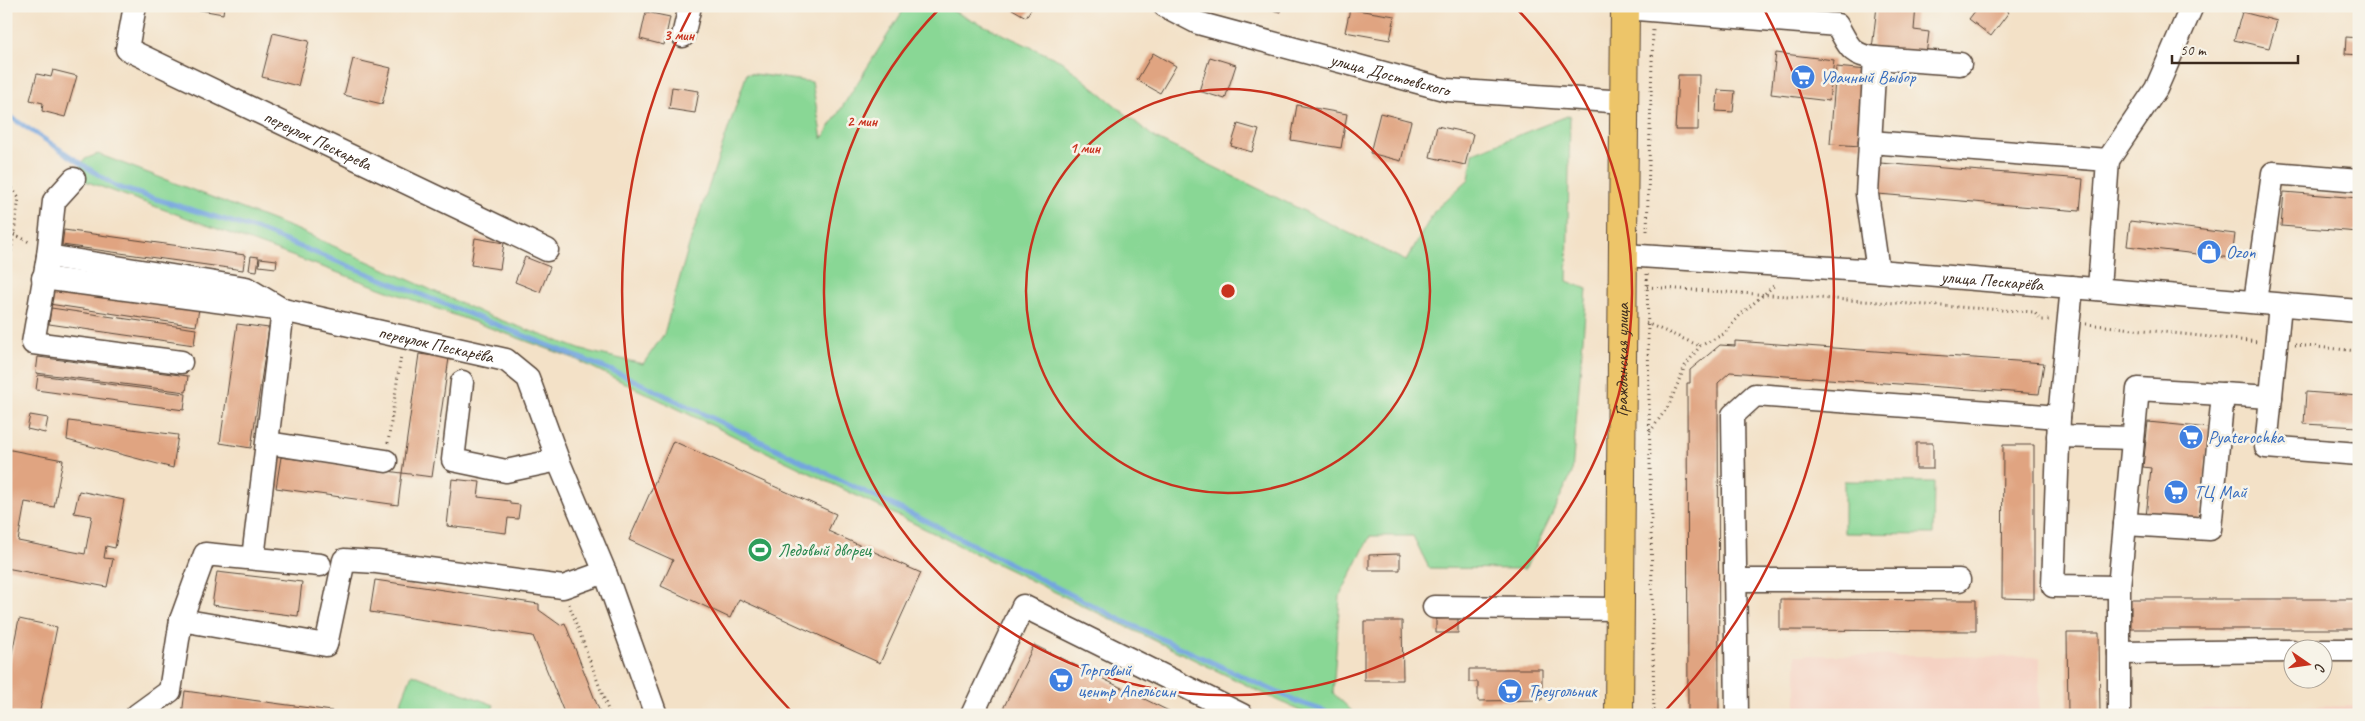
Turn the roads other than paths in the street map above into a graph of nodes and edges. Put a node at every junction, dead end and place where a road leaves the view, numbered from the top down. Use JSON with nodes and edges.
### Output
{"nodes":[{"id":1,"x":135,"y":6,"type":"edge"},
{"id":2,"x":690,"y":6,"type":"edge"},
{"id":3,"x":1165,"y":6,"type":"edge"},
{"id":4,"x":2192,"y":6,"type":"edge"},
{"id":5,"x":1625,"y":7,"type":"edge"},
{"id":6,"x":683,"y":36,"type":"dead end"},
{"id":7,"x":1875,"y":58,"type":"junction"},
{"id":8,"x":1960,"y":64,"type":"dead end"},
{"id":9,"x":1625,"y":102,"type":"junction"},
{"id":10,"x":1870,"y":142,"type":"junction"},
{"id":11,"x":2108,"y":160,"type":"junction"},
{"id":12,"x":74,"y":179,"type":"dead end"},
{"id":13,"x":2359,"y":180,"type":"edge"},
{"id":14,"x":547,"y":250,"type":"dead end"},
{"id":15,"x":1635,"y":255,"type":"junction"},
{"id":16,"x":48,"y":256,"type":"junction"},
{"id":17,"x":1878,"y":271,"type":"junction"},
{"id":18,"x":43,"y":278,"type":"junction"},
{"id":19,"x":2072,"y":287,"type":"junction"},
{"id":20,"x":2099,"y":289,"type":"junction"},
{"id":21,"x":2255,"y":302,"type":"junction"},
{"id":22,"x":2280,"y":305,"type":"junction"},
{"id":23,"x":283,"y":310,"type":"junction"},
{"id":24,"x":2359,"y":311,"type":"edge"},
{"id":25,"x":181,"y":362,"type":"dead end"},
{"id":26,"x":462,"y":382,"type":"dead end"},
{"id":27,"x":2223,"y":394,"type":"junction"},
{"id":28,"x":2271,"y":397,"type":"junction"},
{"id":29,"x":2058,"y":427,"type":"junction"},
{"id":30,"x":2133,"y":438,"type":"junction"},
{"id":31,"x":268,"y":443,"type":"junction"},
{"id":32,"x":2359,"y":454,"type":"edge"},
{"id":33,"x":558,"y":460,"type":"junction"},
{"id":34,"x":386,"y":461,"type":"road end"},
{"id":35,"x":2125,"y":524,"type":"junction"},
{"id":36,"x":253,"y":558,"type":"junction"},
{"id":37,"x":320,"y":565,"type":"dead end"},
{"id":38,"x":605,"y":572,"type":"junction"},
{"id":39,"x":1735,"y":580,"type":"junction"},
{"id":40,"x":1959,"y":580,"type":"dead end"},
{"id":41,"x":2119,"y":587,"type":"junction"},
{"id":42,"x":1434,"y":607,"type":"dead end"},
{"id":43,"x":1619,"y":609,"type":"junction"},
{"id":44,"x":181,"y":620,"type":"junction"},
{"id":45,"x":2332,"y":650,"type":"edge"},
{"id":46,"x":2359,"y":650,"type":"edge"},
{"id":47,"x":2282,"y":651,"type":"edge"},
{"id":48,"x":2119,"y":653,"type":"junction"},
{"id":49,"x":170,"y":691,"type":"junction"},
{"id":50,"x":137,"y":715,"type":"edge"},
{"id":51,"x":167,"y":715,"type":"edge"},
{"id":52,"x":656,"y":715,"type":"edge"},
{"id":53,"x":972,"y":715,"type":"edge"},
{"id":54,"x":1242,"y":715,"type":"edge"},
{"id":55,"x":1619,"y":715,"type":"edge"},
{"id":56,"x":1737,"y":715,"type":"edge"},
{"id":57,"x":2119,"y":715,"type":"edge"}],
"edges":[{"from":1,"to":14,"type":"street","name":"переулок Пескарева"},
{"from":2,"to":6,"type":"street"},
{"from":3,"to":9,"type":"street","name":"улица Достоевского"},
{"from":4,"to":11,"type":"street"},
{"from":5,"to":7,"type":"street"},
{"from":5,"to":9,"type":"main road","name":"Гражданская улица"},
{"from":7,"to":8,"type":"street"},
{"from":7,"to":10,"type":"street"},
{"from":9,"to":15,"type":"main road","name":"Гражданская улица"},
{"from":10,"to":11,"type":"street"},
{"from":10,"to":17,"type":"street"},
{"from":11,"to":20,"type":"street"},
{"from":12,"to":16,"type":"street"},
{"from":13,"to":21,"type":"street"},
{"from":15,"to":17,"type":"street","name":"улица Пескарёва"},
{"from":15,"to":43,"type":"main road","name":"Гражданская улица"},
{"from":16,"to":18,"type":"street"},
{"from":16,"to":23,"type":"street"},
{"from":17,"to":19,"type":"street","name":"улица Пескарёва"},
{"from":18,"to":23,"type":"street","name":"переулок Пескарёва"},
{"from":18,"to":25,"type":"street"},
{"from":19,"to":20,"type":"street","name":"улица Пескарёва"},
{"from":19,"to":29,"type":"street"},
{"from":20,"to":21,"type":"street","name":"улица Пескарёва"},
{"from":21,"to":22,"type":"street","name":"улица Пескарёва"},
{"from":22,"to":24,"type":"street","name":"улица Пескарёва"},
{"from":22,"to":28,"type":"street"},
{"from":23,"to":31,"type":"street"},
{"from":23,"to":33,"type":"street","name":"переулок Пескарёва"},
{"from":26,"to":33,"type":"street"},
{"from":27,"to":28,"type":"street"},
{"from":27,"to":30,"type":"street"},
{"from":27,"to":35,"type":"street"},
{"from":28,"to":32,"type":"street"},
{"from":29,"to":30,"type":"street"},
{"from":29,"to":39,"type":"street"},
{"from":29,"to":41,"type":"street"},
{"from":30,"to":35,"type":"street"},
{"from":31,"to":34,"type":"street"},
{"from":31,"to":36,"type":"street"},
{"from":33,"to":38,"type":"street","name":"переулок Пескарёва"},
{"from":35,"to":41,"type":"street"},
{"from":36,"to":37,"type":"street"},
{"from":36,"to":44,"type":"street"},
{"from":38,"to":44,"type":"street"},
{"from":38,"to":52,"type":"street","name":"переулок Пескарёва"},
{"from":39,"to":40,"type":"street"},
{"from":39,"to":56,"type":"street"},
{"from":41,"to":48,"type":"street"},
{"from":42,"to":43,"type":"street"},
{"from":43,"to":55,"type":"main road","name":"Гражданская улица"},
{"from":44,"to":49,"type":"street"},
{"from":45,"to":46,"type":"street"},
{"from":47,"to":48,"type":"street"},
{"from":48,"to":57,"type":"street"},
{"from":49,"to":50,"type":"street"},
{"from":49,"to":51,"type":"street"},
{"from":53,"to":54,"type":"street"}]}
